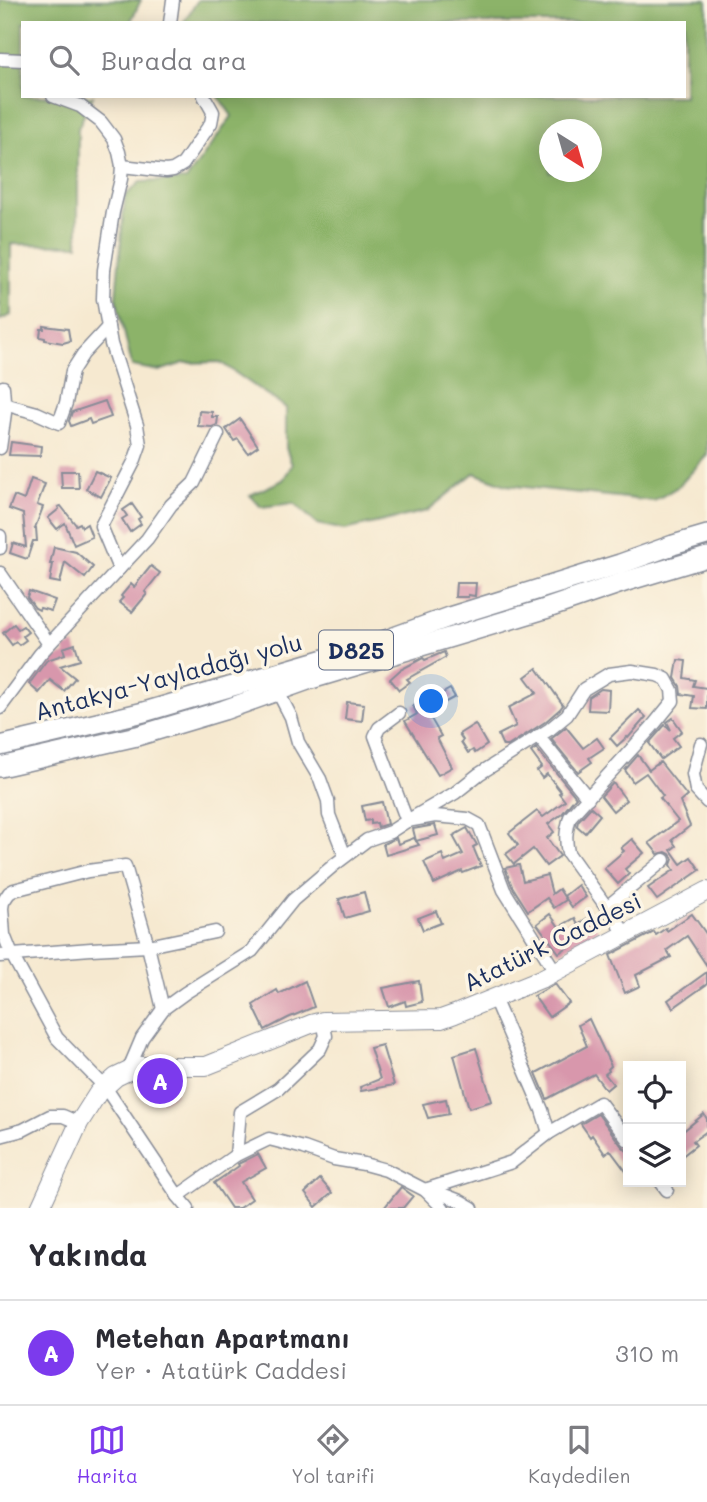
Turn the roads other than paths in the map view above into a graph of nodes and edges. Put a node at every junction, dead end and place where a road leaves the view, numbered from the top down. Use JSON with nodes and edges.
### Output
{"nodes":[{"id":1,"x":173,"y":0,"type":"edge"},
{"id":2,"x":170,"y":21,"type":"edge"},
{"id":3,"x":0,"y":59,"type":"edge"},
{"id":4,"x":21,"y":60,"type":"edge"},
{"id":5,"x":59,"y":98,"type":"edge"},
{"id":6,"x":205,"y":98,"type":"edge"},
{"id":7,"x":121,"y":166,"type":"junction"},
{"id":8,"x":108,"y":327,"type":"junction"},
{"id":9,"x":3,"y":387,"type":"dead end"},
{"id":10,"x":4,"y":404,"type":"junction"},
{"id":11,"x":218,"y":434,"type":"dead end"},
{"id":12,"x":0,"y":448,"type":"edge"},
{"id":13,"x":707,"y":535,"type":"edge"},
{"id":14,"x":0,"y":536,"type":"edge"},
{"id":15,"x":0,"y":548,"type":"edge"},
{"id":16,"x":707,"y":557,"type":"edge"},
{"id":17,"x":119,"y":569,"type":"junction"},
{"id":18,"x":0,"y":573,"type":"edge"},
{"id":19,"x":48,"y":644,"type":"junction"},
{"id":20,"x":277,"y":690,"type":"junction"},
{"id":21,"x":0,"y":708,"type":"edge"},
{"id":22,"x":399,"y":713,"type":"dead end"},
{"id":23,"x":538,"y":736,"type":"junction"},
{"id":24,"x":701,"y":744,"type":"dead end"},
{"id":25,"x":0,"y":746,"type":"edge"},
{"id":26,"x":0,"y":767,"type":"edge"},
{"id":27,"x":588,"y":798,"type":"junction"},
{"id":28,"x":707,"y":802,"type":"edge"},
{"id":29,"x":407,"y":821,"type":"junction"},
{"id":30,"x":345,"y":856,"type":"junction"},
{"id":31,"x":664,"y":860,"type":"dead end"},
{"id":32,"x":707,"y":891,"type":"edge"},
{"id":33,"x":607,"y":907,"type":"junction"},
{"id":34,"x":215,"y":932,"type":"dead end"},
{"id":35,"x":625,"y":933,"type":"junction"},
{"id":36,"x":148,"y":946,"type":"junction"},
{"id":37,"x":6,"y":956,"type":"edge"},
{"id":38,"x":555,"y":971,"type":"junction"},
{"id":39,"x":494,"y":998,"type":"junction"},
{"id":40,"x":163,"y":1009,"type":"junction"},
{"id":41,"x":323,"y":1021,"type":"junction"},
{"id":42,"x":128,"y":1071,"type":"junction"},
{"id":43,"x":105,"y":1087,"type":"junction"},
{"id":44,"x":79,"y":1123,"type":"junction"},
{"id":45,"x":549,"y":1133,"type":"junction"},
{"id":46,"x":623,"y":1133,"type":"edge"},
{"id":47,"x":0,"y":1136,"type":"edge"},
{"id":48,"x":236,"y":1155,"type":"junction"},
{"id":49,"x":427,"y":1190,"type":"junction"},
{"id":50,"x":178,"y":1196,"type":"junction"},
{"id":51,"x":40,"y":1208,"type":"edge"},
{"id":52,"x":188,"y":1208,"type":"edge"},
{"id":53,"x":443,"y":1208,"type":"edge"},
{"id":54,"x":472,"y":1208,"type":"edge"}],
"edges":[{"from":1,"to":2,"type":"street"},
{"from":3,"to":4,"type":"street"},
{"from":5,"to":7,"type":"street"},
{"from":6,"to":7,"type":"street"},
{"from":7,"to":8,"type":"street"},
{"from":8,"to":10,"type":"street"},
{"from":8,"to":17,"type":"street"},
{"from":9,"to":10,"type":"street"},
{"from":10,"to":12,"type":"street"},
{"from":11,"to":17,"type":"street"},
{"from":13,"to":25,"type":"highway","name":"Antakya-Yayladağı yolu","number":"D825"},
{"from":14,"to":15,"type":"street"},
{"from":16,"to":20,"type":"highway","name":"Antakya-Yayladağı yolu","number":"D825"},
{"from":17,"to":19,"type":"street"},
{"from":18,"to":19,"type":"street"},
{"from":19,"to":21,"type":"street"},
{"from":20,"to":26,"type":"highway","name":"Antakya-Yayladağı yolu","number":"D825"},
{"from":20,"to":30,"type":"street"},
{"from":22,"to":29,"type":"street"},
{"from":23,"to":27,"type":"street"},
{"from":23,"to":27,"type":"street"},
{"from":23,"to":29,"type":"street"},
{"from":24,"to":28,"type":"street"},
{"from":27,"to":33,"type":"street"},
{"from":29,"to":30,"type":"street"},
{"from":29,"to":38,"type":"street"},
{"from":30,"to":40,"type":"street"},
{"from":31,"to":33,"type":"street"},
{"from":32,"to":35,"type":"main road","name":"Atatürk Caddesi"},
{"from":33,"to":35,"type":"street"},
{"from":34,"to":36,"type":"street"},
{"from":35,"to":38,"type":"main road","name":"Atatürk Caddesi"},
{"from":36,"to":37,"type":"street"},
{"from":36,"to":37,"type":"street"},
{"from":36,"to":40,"type":"street"},
{"from":37,"to":43,"type":"street"},
{"from":38,"to":39,"type":"main road","name":"Atatürk Caddesi"},
{"from":39,"to":41,"type":"main road","name":"Atatürk Caddesi"},
{"from":39,"to":45,"type":"street"},
{"from":40,"to":42,"type":"street"},
{"from":41,"to":42,"type":"main road","name":"Atatürk Caddesi"},
{"from":41,"to":48,"type":"street"},
{"from":42,"to":43,"type":"main road","name":"Atatürk Caddesi"},
{"from":43,"to":44,"type":"main road","name":"Atatürk Caddesi"},
{"from":43,"to":50,"type":"street"},
{"from":44,"to":47,"type":"street"},
{"from":44,"to":51,"type":"main road","name":"Atatürk Caddesi"},
{"from":45,"to":46,"type":"street"},
{"from":45,"to":49,"type":"street"},
{"from":48,"to":49,"type":"street"},
{"from":48,"to":50,"type":"street"},
{"from":49,"to":53,"type":"street"},
{"from":49,"to":54,"type":"street"},
{"from":50,"to":52,"type":"street"}]}
